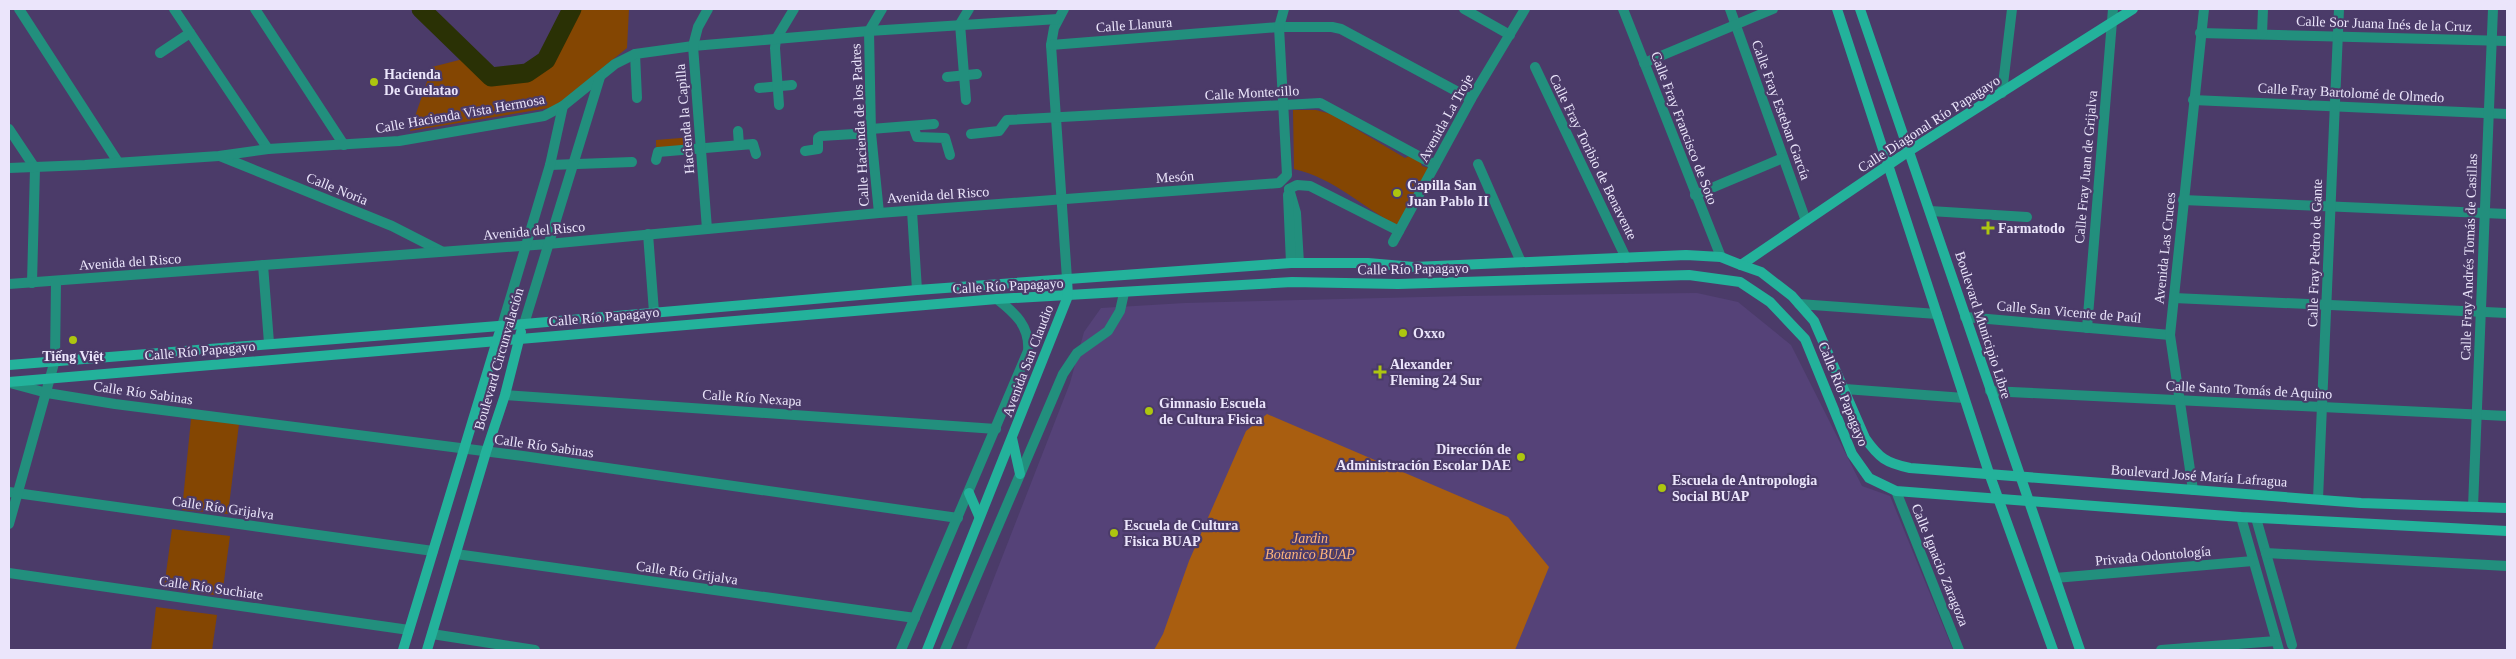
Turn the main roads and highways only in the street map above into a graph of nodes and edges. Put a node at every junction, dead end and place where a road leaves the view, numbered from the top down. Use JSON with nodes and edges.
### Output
{"nodes":[{"id":1,"x":1837,"y":9,"type":"edge"},
{"id":2,"x":1860,"y":9,"type":"edge"},
{"id":3,"x":2133,"y":9,"type":"edge"},
{"id":4,"x":1909,"y":151,"type":"junction"},
{"id":5,"x":1888,"y":165,"type":"junction"},
{"id":6,"x":1741,"y":265,"type":"junction"},
{"id":7,"x":1067,"y":279,"type":"junction"},
{"id":8,"x":1068,"y":296,"type":"junction"},
{"id":9,"x":524,"y":324,"type":"junction"},
{"id":10,"x":502,"y":326,"type":"junction"},
{"id":11,"x":520,"y":338,"type":"junction"},
{"id":12,"x":498,"y":339,"type":"junction"},
{"id":13,"x":9,"y":364,"type":"edge"},
{"id":14,"x":9,"y":382,"type":"edge"},
{"id":15,"x":1012,"y":438,"type":"junction"},
{"id":16,"x":1889,"y":464,"type":"joint"},
{"id":17,"x":1989,"y":473,"type":"junction"},
{"id":18,"x":1020,"y":474,"type":"road end"},
{"id":19,"x":2019,"y":476,"type":"junction"},
{"id":20,"x":968,"y":494,"type":"road end"},
{"id":21,"x":1998,"y":499,"type":"junction"},
{"id":22,"x":2028,"y":500,"type":"junction"},
{"id":23,"x":2507,"y":508,"type":"edge"},
{"id":24,"x":979,"y":516,"type":"junction"},
{"id":25,"x":2507,"y":531,"type":"edge"},
{"id":26,"x":403,"y":650,"type":"edge"},
{"id":27,"x":427,"y":650,"type":"edge"},
{"id":28,"x":927,"y":650,"type":"edge"},
{"id":29,"x":2052,"y":650,"type":"edge"},
{"id":30,"x":2080,"y":650,"type":"edge"}],
"edges":[{"from":1,"to":5,"type":"main road"},
{"from":2,"to":4,"type":"main road","name":"Boulevard Municipio Libre"},
{"from":3,"to":4,"type":"main road","name":"Calle Diagonal Río Papagayo"},
{"from":4,"to":5,"type":"main road","name":"Calle Diagonal Río Papagayo"},
{"from":4,"to":19,"type":"main road","name":"Boulevard Municipio Libre"},
{"from":5,"to":6,"type":"main road","name":"Calle Diagonal Río Papagayo"},
{"from":5,"to":17,"type":"main road"},
{"from":6,"to":7,"type":"main road","name":"Calle Río Papagayo"},
{"from":6,"to":16,"type":"main road","name":"Calle Río Papagayo"},
{"from":7,"to":8,"type":"main road","name":"Avenida San Claudio"},
{"from":7,"to":9,"type":"main road","name":"Calle Río Papagayo"},
{"from":8,"to":11,"type":"main road","name":"Calle Río Papagayo"},
{"from":8,"to":15,"type":"main road","name":"Avenida San Claudio"},
{"from":8,"to":21,"type":"main road","name":"Calle Río Papagayo"},
{"from":9,"to":10,"type":"main road","name":"Calle Río Papagayo"},
{"from":9,"to":11,"type":"main road","name":"Boulevard Circunvalación"},
{"from":10,"to":12,"type":"main road","name":"Boulevard Circunvalación"},
{"from":10,"to":13,"type":"main road","name":"Calle Río Papagayo"},
{"from":11,"to":12,"type":"main road","name":"Calle Río Papagayo"},
{"from":11,"to":27,"type":"main road","name":"Boulevard Circunvalación"},
{"from":12,"to":14,"type":"main road","name":"Calle Río Papagayo"},
{"from":12,"to":26,"type":"main road","name":"Boulevard Circunvalación"},
{"from":15,"to":18,"type":"main road"},
{"from":15,"to":24,"type":"main road","name":"Avenida San Claudio"},
{"from":16,"to":17,"type":"main road","name":"Boulevard José María Lafragua"},
{"from":17,"to":19,"type":"main road","name":"Boulevard José María Lafragua"},
{"from":17,"to":21,"type":"main road"},
{"from":19,"to":22,"type":"main road","name":"Boulevard Municipio Libre"},
{"from":19,"to":23,"type":"main road","name":"Boulevard José María Lafragua"},
{"from":20,"to":24,"type":"main road"},
{"from":21,"to":22,"type":"main road"},
{"from":21,"to":29,"type":"main road"},
{"from":22,"to":25,"type":"main road"},
{"from":22,"to":30,"type":"main road","name":"Boulevard Municipio Libre"},
{"from":24,"to":28,"type":"main road","name":"Avenida San Claudio"}]}
